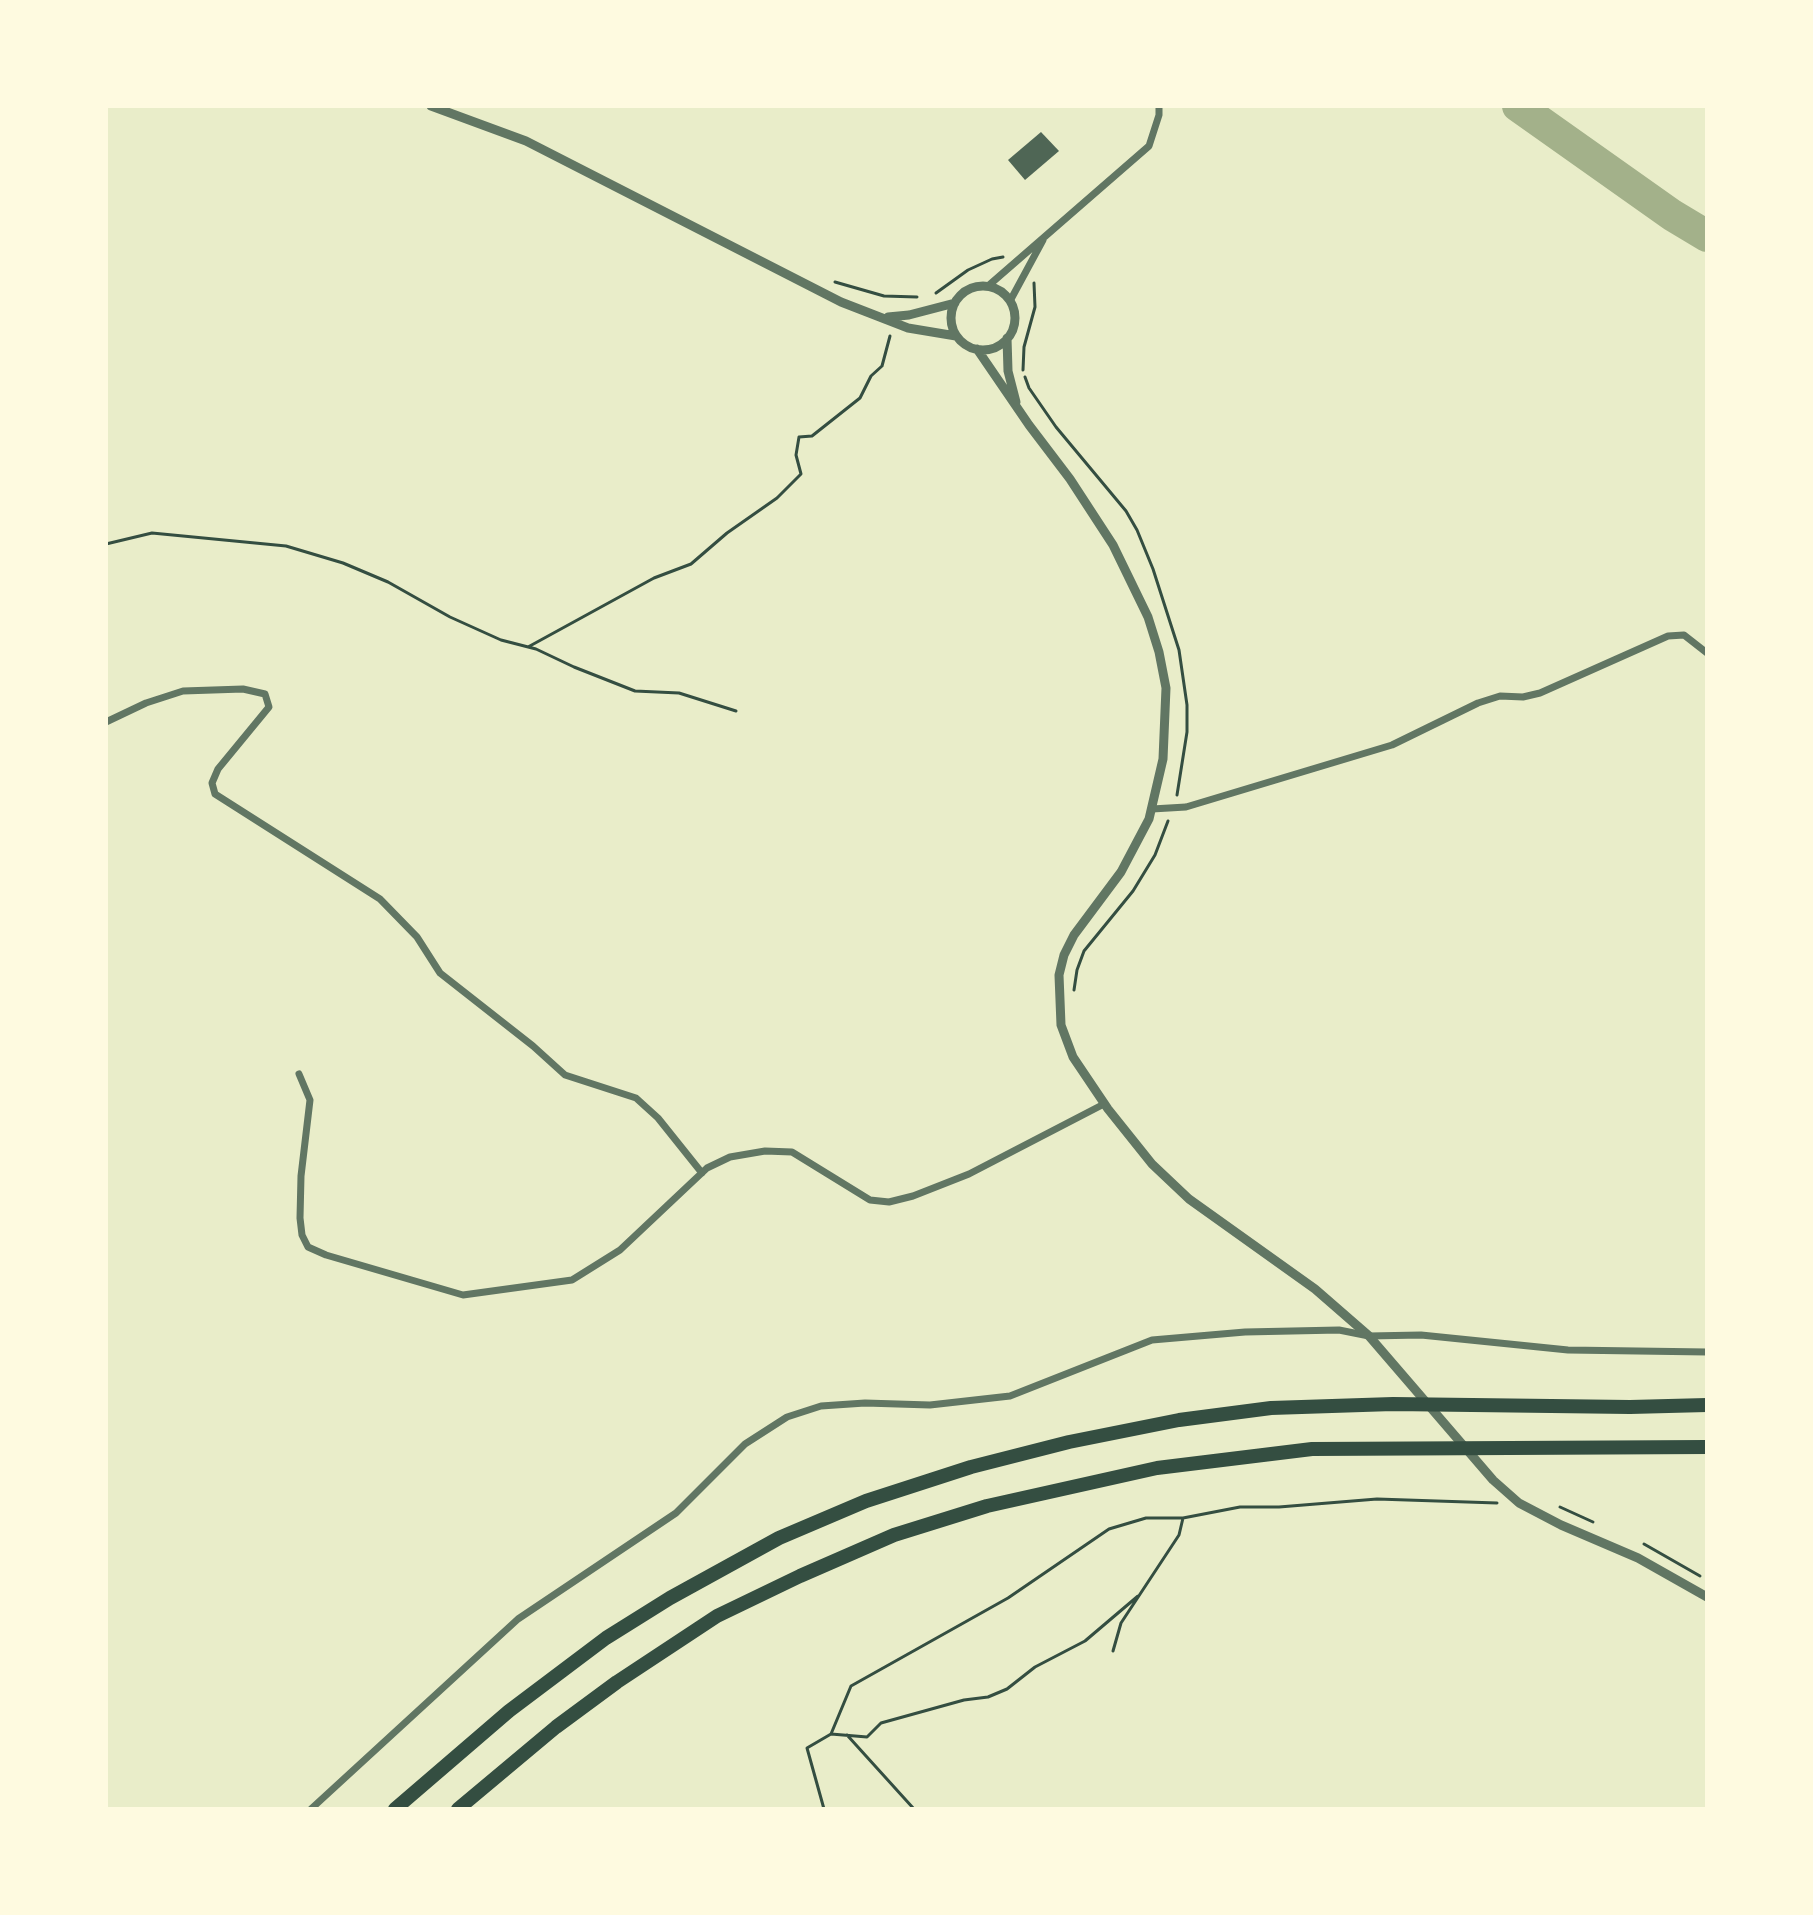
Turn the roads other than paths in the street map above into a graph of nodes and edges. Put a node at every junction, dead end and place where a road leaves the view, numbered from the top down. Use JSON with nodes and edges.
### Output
{"nodes":[{"id":1,"x":431,"y":106,"type":"edge"},
{"id":2,"x":1159,"y":106,"type":"edge"},
{"id":3,"x":1045,"y":237,"type":"junction"},
{"id":4,"x":988,"y":286,"type":"junction"},
{"id":5,"x":1010,"y":301,"type":"junction"},
{"id":6,"x":955,"y":303,"type":"junction"},
{"id":7,"x":889,"y":319,"type":"junction"},
{"id":8,"x":956,"y":336,"type":"junction"},
{"id":9,"x":1007,"y":338,"type":"junction"},
{"id":10,"x":977,"y":349,"type":"junction"},
{"id":11,"x":1017,"y":405,"type":"junction"},
{"id":12,"x":1707,"y":653,"type":"edge"},
{"id":13,"x":106,"y":722,"type":"edge"},
{"id":14,"x":1152,"y":809,"type":"junction"},
{"id":15,"x":299,"y":1074,"type":"dead end"},
{"id":16,"x":1104,"y":1104,"type":"junction"},
{"id":17,"x":702,"y":1173,"type":"junction"},
{"id":18,"x":1369,"y":1336,"type":"junction"},
{"id":19,"x":1707,"y":1352,"type":"edge"},
{"id":20,"x":1707,"y":1405,"type":"edge"},
{"id":21,"x":1707,"y":1447,"type":"edge"},
{"id":22,"x":1707,"y":1597,"type":"edge"},
{"id":23,"x":311,"y":1809,"type":"edge"},
{"id":24,"x":395,"y":1809,"type":"edge"},
{"id":25,"x":458,"y":1809,"type":"edge"}],
"edges":[{"from":1,"to":7,"type":"street"},
{"from":2,"to":3,"type":"street"},
{"from":3,"to":4,"type":"street"},
{"from":3,"to":5,"type":"street"},
{"from":4,"to":5,"type":"street"},
{"from":4,"to":6,"type":"street"},
{"from":5,"to":9,"type":"street"},
{"from":6,"to":7,"type":"street"},
{"from":6,"to":8,"type":"street"},
{"from":7,"to":8,"type":"street"},
{"from":8,"to":10,"type":"street"},
{"from":9,"to":10,"type":"street"},
{"from":9,"to":11,"type":"street"},
{"from":10,"to":11,"type":"street"},
{"from":11,"to":14,"type":"street"},
{"from":12,"to":14,"type":"street"},
{"from":13,"to":17,"type":"street"},
{"from":14,"to":16,"type":"street"},
{"from":15,"to":17,"type":"street"},
{"from":16,"to":17,"type":"street"},
{"from":16,"to":18,"type":"street"},
{"from":18,"to":19,"type":"street"},
{"from":18,"to":22,"type":"street"},
{"from":18,"to":23,"type":"street"},
{"from":20,"to":24,"type":"highway"},
{"from":21,"to":25,"type":"highway"}]}
